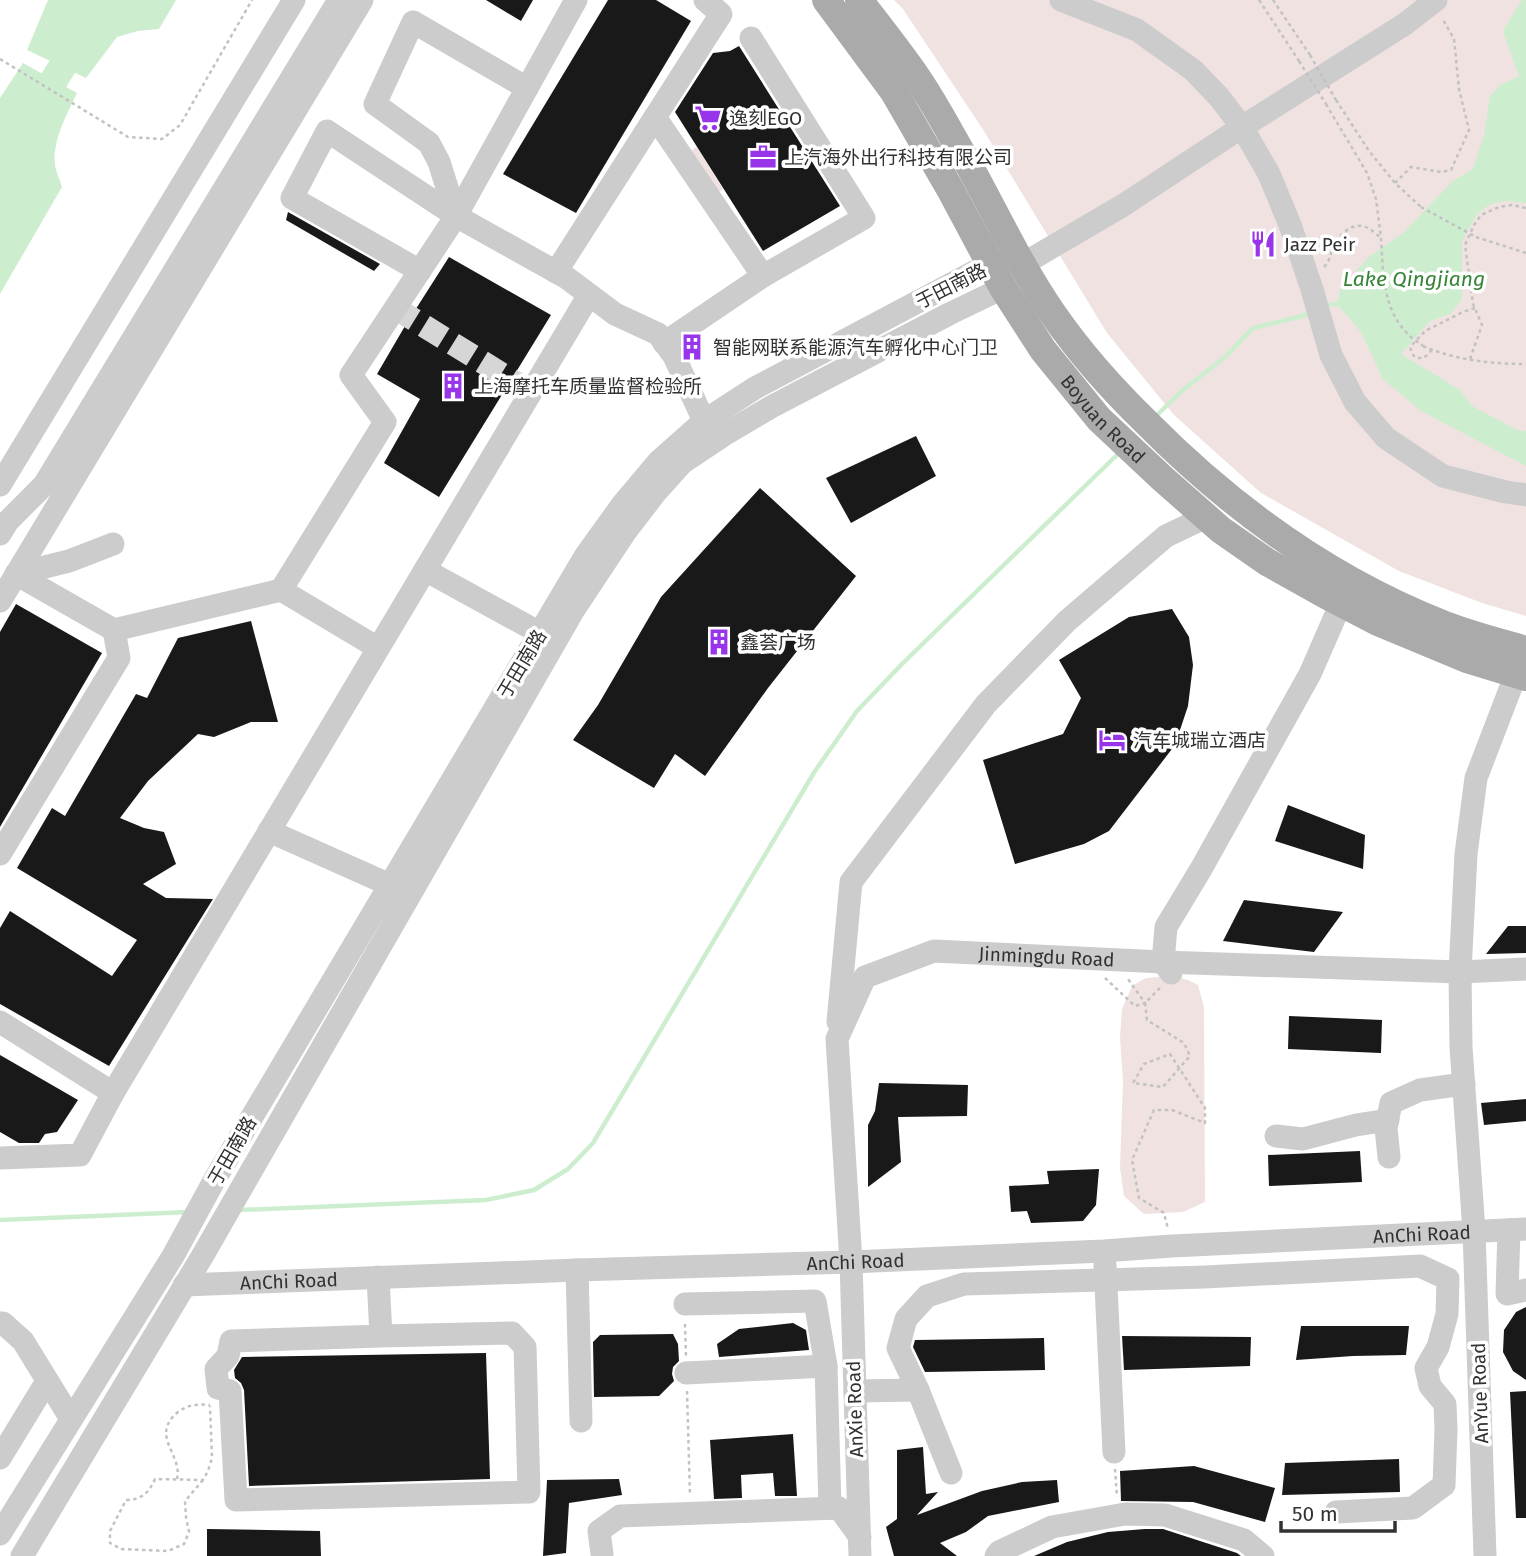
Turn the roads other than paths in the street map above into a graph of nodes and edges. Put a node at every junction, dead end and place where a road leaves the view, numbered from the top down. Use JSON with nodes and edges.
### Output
{"nodes":[{"id":1,"x":294,"y":0,"type":"edge"},
{"id":2,"x":339,"y":0,"type":"edge"},
{"id":3,"x":362,"y":0,"type":"edge"},
{"id":4,"x":576,"y":0,"type":"edge"},
{"id":5,"x":705,"y":0,"type":"edge"},
{"id":6,"x":826,"y":0,"type":"edge"},
{"id":7,"x":859,"y":0,"type":"edge"},
{"id":8,"x":1061,"y":0,"type":"edge"},
{"id":9,"x":1434,"y":1,"type":"edge"},
{"id":10,"x":751,"y":38,"type":"dead end"},
{"id":11,"x":527,"y":88,"type":"junction"},
{"id":12,"x":655,"y":117,"type":"junction"},
{"id":13,"x":1242,"y":127,"type":"junction"},
{"id":14,"x":456,"y":216,"type":"junction"},
{"id":15,"x":1023,"y":264,"type":"junction"},
{"id":16,"x":420,"y":271,"type":"junction"},
{"id":17,"x":556,"y":272,"type":"junction"},
{"id":18,"x":763,"y":276,"type":"junction"},
{"id":19,"x":996,"y":276,"type":"junction"},
{"id":20,"x":117,"y":292,"type":"junction"},
{"id":21,"x":589,"y":295,"type":"junction"},
{"id":22,"x":148,"y":314,"type":"junction"},
{"id":23,"x":664,"y":342,"type":"junction"},
{"id":24,"x":704,"y":421,"type":"junction"},
{"id":25,"x":0,"y":485,"type":"edge"},
{"id":26,"x":1526,"y":495,"type":"edge"},
{"id":27,"x":1206,"y":517,"type":"junction"},
{"id":28,"x":0,"y":534,"type":"edge"},
{"id":29,"x":113,"y":544,"type":"dead end"},
{"id":30,"x":425,"y":570,"type":"junction"},
{"id":31,"x":16,"y":574,"type":"junction"},
{"id":32,"x":281,"y":590,"type":"junction"},
{"id":33,"x":0,"y":601,"type":"edge"},
{"id":34,"x":1341,"y":603,"type":"junction"},
{"id":35,"x":114,"y":630,"type":"junction"},
{"id":36,"x":540,"y":633,"type":"junction"},
{"id":37,"x":378,"y":648,"type":"junction"},
{"id":38,"x":1523,"y":667,"type":"edge"},
{"id":39,"x":508,"y":706,"type":"junction"},
{"id":40,"x":269,"y":831,"type":"junction"},
{"id":41,"x":0,"y":854,"type":"edge"},
{"id":42,"x":390,"y":885,"type":"junction"},
{"id":43,"x":1168,"y":969,"type":"junction"},
{"id":44,"x":1526,"y":969,"type":"edge"},
{"id":45,"x":1460,"y":972,"type":"junction"},
{"id":46,"x":0,"y":1022,"type":"edge"},
{"id":47,"x":837,"y":1039,"type":"junction"},
{"id":48,"x":1464,"y":1083,"type":"junction"},
{"id":49,"x":113,"y":1093,"type":"junction"},
{"id":50,"x":1388,"y":1120,"type":"junction"},
{"id":51,"x":1276,"y":1136,"type":"dead end"},
{"id":52,"x":1390,"y":1157,"type":"dead end"},
{"id":53,"x":0,"y":1158,"type":"edge"},
{"id":54,"x":1518,"y":1230,"type":"edge"},
{"id":55,"x":1474,"y":1231,"type":"junction"},
{"id":56,"x":1104,"y":1251,"type":"junction"},
{"id":57,"x":850,"y":1262,"type":"junction"},
{"id":58,"x":577,"y":1270,"type":"junction"},
{"id":59,"x":378,"y":1277,"type":"junction"},
{"id":60,"x":1105,"y":1279,"type":"junction"},
{"id":61,"x":184,"y":1285,"type":"junction"},
{"id":62,"x":1526,"y":1290,"type":"edge"},
{"id":63,"x":685,"y":1304,"type":"dead end"},
{"id":64,"x":0,"y":1323,"type":"edge"},
{"id":65,"x":381,"y":1336,"type":"junction"},
{"id":66,"x":826,"y":1366,"type":"junction"},
{"id":67,"x":687,"y":1373,"type":"dead end"},
{"id":68,"x":47,"y":1381,"type":"junction"},
{"id":69,"x":918,"y":1390,"type":"junction"},
{"id":70,"x":855,"y":1391,"type":"junction"},
{"id":71,"x":71,"y":1419,"type":"junction"},
{"id":72,"x":581,"y":1421,"type":"dead end"},
{"id":73,"x":1114,"y":1452,"type":"road end"},
{"id":74,"x":0,"y":1458,"type":"edge"},
{"id":75,"x":951,"y":1473,"type":"dead end"},
{"id":76,"x":830,"y":1508,"type":"junction"},
{"id":77,"x":1336,"y":1512,"type":"dead end"},
{"id":78,"x":0,"y":1534,"type":"edge"},
{"id":79,"x":860,"y":1546,"type":"edge"},
{"id":80,"x":602,"y":1554,"type":"dead end"},
{"id":81,"x":22,"y":1556,"type":"edge"},
{"id":82,"x":996,"y":1556,"type":"edge"},
{"id":83,"x":1263,"y":1556,"type":"edge"},
{"id":84,"x":1485,"y":1556,"type":"edge"}],
"edges":[{"from":1,"to":20,"type":"street"},
{"from":2,"to":22,"type":"street"},
{"from":3,"to":31,"type":"street"},
{"from":4,"to":11,"type":"street"},
{"from":5,"to":12,"type":"street"},
{"from":6,"to":19,"type":"main road","name":"Boyuan Road"},
{"from":7,"to":15,"type":"main road","name":"Boyuan Road"},
{"from":8,"to":13,"type":"street"},
{"from":9,"to":13,"type":"street"},
{"from":10,"to":18,"type":"street"},
{"from":11,"to":14,"type":"street"},
{"from":11,"to":14,"type":"street"},
{"from":12,"to":17,"type":"street"},
{"from":12,"to":18,"type":"street"},
{"from":13,"to":15,"type":"street"},
{"from":13,"to":26,"type":"street"},
{"from":14,"to":16,"type":"street"},
{"from":14,"to":16,"type":"street"},
{"from":14,"to":17,"type":"street"},
{"from":15,"to":19,"type":"street","name":"于田南路"},
{"from":15,"to":38,"type":"main road","name":"Boyuan Road"},
{"from":16,"to":32,"type":"street"},
{"from":17,"to":21,"type":"street"},
{"from":18,"to":23,"type":"street"},
{"from":19,"to":24,"type":"street","name":"于田南路"},
{"from":19,"to":27,"type":"main road","name":"Boyuan Road"},
{"from":19,"to":39,"type":"street","name":"于田南路"},
{"from":20,"to":22,"type":"street"},
{"from":20,"to":25,"type":"street"},
{"from":21,"to":23,"type":"street"},
{"from":21,"to":30,"type":"street"},
{"from":22,"to":28,"type":"street"},
{"from":23,"to":24,"type":"street"},
{"from":24,"to":36,"type":"street","name":"于田南路"},
{"from":27,"to":34,"type":"main road","name":"Boyuan Road"},
{"from":27,"to":47,"type":"street"},
{"from":29,"to":31,"type":"street"},
{"from":30,"to":36,"type":"street"},
{"from":30,"to":37,"type":"street"},
{"from":31,"to":33,"type":"street"},
{"from":31,"to":35,"type":"street"},
{"from":32,"to":35,"type":"street"},
{"from":32,"to":37,"type":"street"},
{"from":34,"to":38,"type":"main road","name":"Boyuan Road"},
{"from":34,"to":43,"type":"street"},
{"from":35,"to":41,"type":"street"},
{"from":36,"to":39,"type":"street","name":"于田南路"},
{"from":37,"to":40,"type":"street"},
{"from":38,"to":45,"type":"street","name":"AnYue Road"},
{"from":39,"to":42,"type":"street","name":"于田南路"},
{"from":39,"to":61,"type":"street","name":"于田南路"},
{"from":40,"to":42,"type":"street"},
{"from":40,"to":49,"type":"street"},
{"from":42,"to":71,"type":"street","name":"于田南路"},
{"from":43,"to":45,"type":"street","name":"Jinmingdu Road"},
{"from":43,"to":47,"type":"street","name":"Jinmingdu Road"},
{"from":44,"to":45,"type":"street","name":"Jinmingdu Road"},
{"from":45,"to":48,"type":"street","name":"AnYue Road"},
{"from":46,"to":49,"type":"street"},
{"from":47,"to":57,"type":"street","name":"Jinmingdu Road"},
{"from":48,"to":50,"type":"street"},
{"from":48,"to":55,"type":"street","name":"AnYue Road"},
{"from":49,"to":53,"type":"street"},
{"from":50,"to":51,"type":"street"},
{"from":50,"to":52,"type":"street"},
{"from":54,"to":55,"type":"street","name":"AnChi Road"},
{"from":54,"to":62,"type":"street"},
{"from":55,"to":56,"type":"street","name":"AnChi Road"},
{"from":55,"to":84,"type":"street","name":"AnYue Road"},
{"from":56,"to":57,"type":"street","name":"AnChi Road"},
{"from":56,"to":60,"type":"street"},
{"from":57,"to":58,"type":"street","name":"AnChi Road"},
{"from":57,"to":70,"type":"street","name":"AnXie Road"},
{"from":58,"to":59,"type":"street","name":"AnChi Road"},
{"from":58,"to":72,"type":"street"},
{"from":59,"to":61,"type":"street","name":"AnChi Road"},
{"from":59,"to":65,"type":"street"},
{"from":60,"to":69,"type":"street"},
{"from":60,"to":73,"type":"street"},
{"from":60,"to":77,"type":"street"},
{"from":61,"to":81,"type":"street","name":"于田南路"},
{"from":63,"to":66,"type":"street"},
{"from":64,"to":68,"type":"street"},
{"from":65,"to":65,"type":"street"},
{"from":66,"to":67,"type":"street"},
{"from":66,"to":76,"type":"street"},
{"from":68,"to":71,"type":"street"},
{"from":68,"to":74,"type":"street"},
{"from":69,"to":70,"type":"street"},
{"from":69,"to":75,"type":"street"},
{"from":70,"to":79,"type":"street","name":"AnXie Road"},
{"from":71,"to":78,"type":"street","name":"于田南路"},
{"from":76,"to":79,"type":"street"},
{"from":76,"to":80,"type":"street"},
{"from":82,"to":83,"type":"street"}]}
